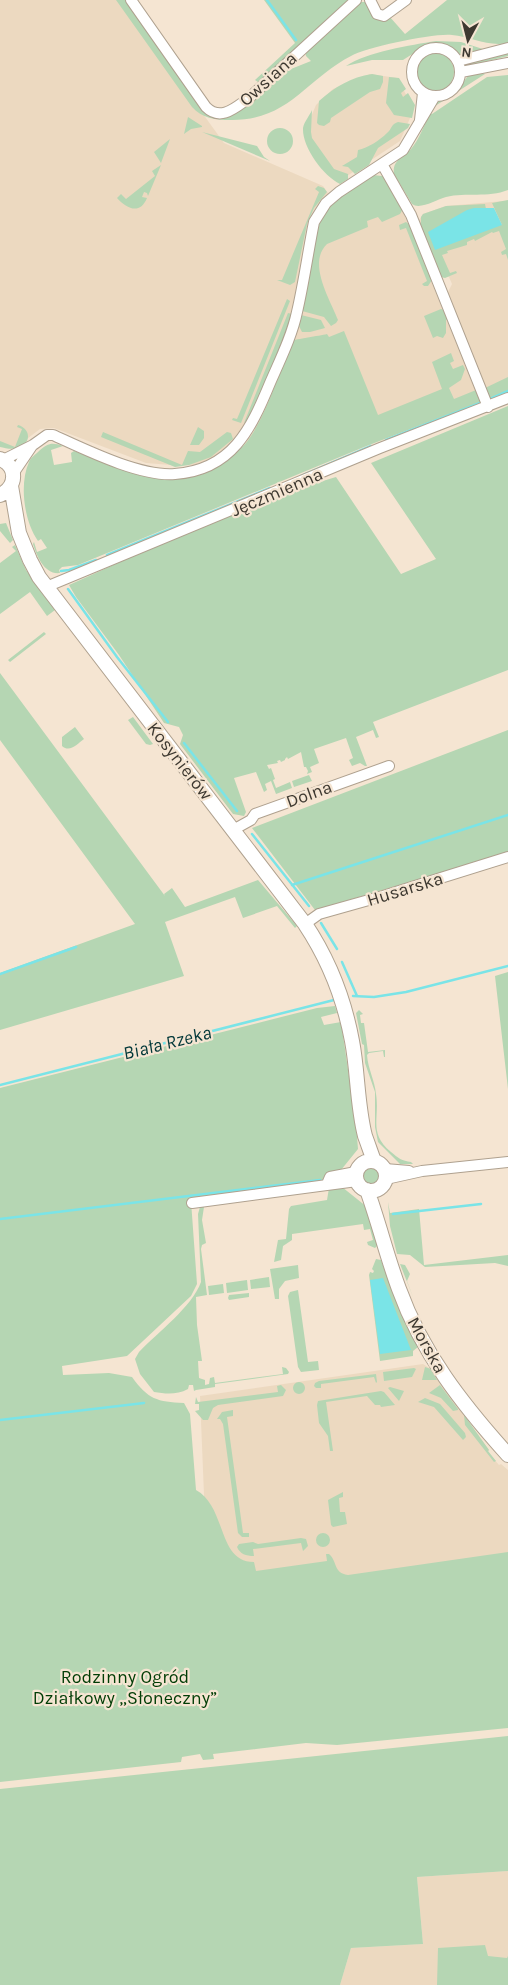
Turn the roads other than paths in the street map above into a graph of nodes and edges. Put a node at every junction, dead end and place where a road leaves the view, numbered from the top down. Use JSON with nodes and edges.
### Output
{"nodes":[{"id":1,"x":131,"y":0,"type":"edge"},
{"id":2,"x":356,"y":0,"type":"edge"},
{"id":3,"x":370,"y":0,"type":"edge"},
{"id":4,"x":406,"y":0,"type":"edge"},
{"id":5,"x":508,"y":48,"type":"edge"},
{"id":6,"x":458,"y":61,"type":"junction"},
{"id":7,"x":508,"y":63,"type":"edge"},
{"id":8,"x":461,"y":72,"type":"junction"},
{"id":9,"x":423,"y":93,"type":"junction"},
{"id":10,"x":436,"y":96,"type":"junction"},
{"id":11,"x":419,"y":123,"type":"junction"},
{"id":12,"x":382,"y":164,"type":"junction"},
{"id":13,"x":508,"y":398,"type":"edge"},
{"id":14,"x":488,"y":407,"type":"junction"},
{"id":15,"x":32,"y":445,"type":"junction"},
{"id":16,"x":2,"y":460,"type":"edge"},
{"id":17,"x":6,"y":488,"type":"edge"},
{"id":18,"x":46,"y":587,"type":"junction"},
{"id":19,"x":390,"y":766,"type":"dead end"},
{"id":20,"x":233,"y":830,"type":"junction"},
{"id":21,"x":508,"y":857,"type":"edge"},
{"id":22,"x":305,"y":924,"type":"junction"},
{"id":23,"x":342,"y":999,"type":"joint"},
{"id":24,"x":508,"y":1162,"type":"edge"},
{"id":25,"x":371,"y":1176,"type":"junction"},
{"id":26,"x":192,"y":1203,"type":"dead end"},
{"id":27,"x":508,"y":1455,"type":"edge"}],
"edges":[{"from":1,"to":2,"type":"street","name":"Owsiana"},
{"from":3,"to":4,"type":"street"},
{"from":5,"to":6,"type":"street"},
{"from":6,"to":8,"type":"street"},
{"from":6,"to":9,"type":"street"},
{"from":7,"to":8,"type":"street"},
{"from":8,"to":10,"type":"street"},
{"from":9,"to":10,"type":"street"},
{"from":9,"to":11,"type":"street"},
{"from":10,"to":11,"type":"street"},
{"from":11,"to":12,"type":"street"},
{"from":12,"to":14,"type":"street"},
{"from":12,"to":15,"type":"street"},
{"from":13,"to":14,"type":"street","name":"Jęczmienna"},
{"from":14,"to":18,"type":"street","name":"Jęczmienna"},
{"from":15,"to":16,"type":"street"},
{"from":15,"to":17,"type":"street"},
{"from":16,"to":17,"type":"main road"},
{"from":17,"to":18,"type":"main road","name":"Kosynierów"},
{"from":18,"to":20,"type":"main road","name":"Kosynierów"},
{"from":19,"to":20,"type":"street","name":"Dolna"},
{"from":20,"to":22,"type":"main road","name":"Kosynierów"},
{"from":21,"to":22,"type":"street","name":"Husarska"},
{"from":22,"to":23,"type":"main road","name":"Kosynierów"},
{"from":23,"to":25,"type":"main road","name":"Morska"},
{"from":24,"to":25,"type":"street"},
{"from":25,"to":26,"type":"street"},
{"from":25,"to":27,"type":"main road","name":"Morska"}]}
